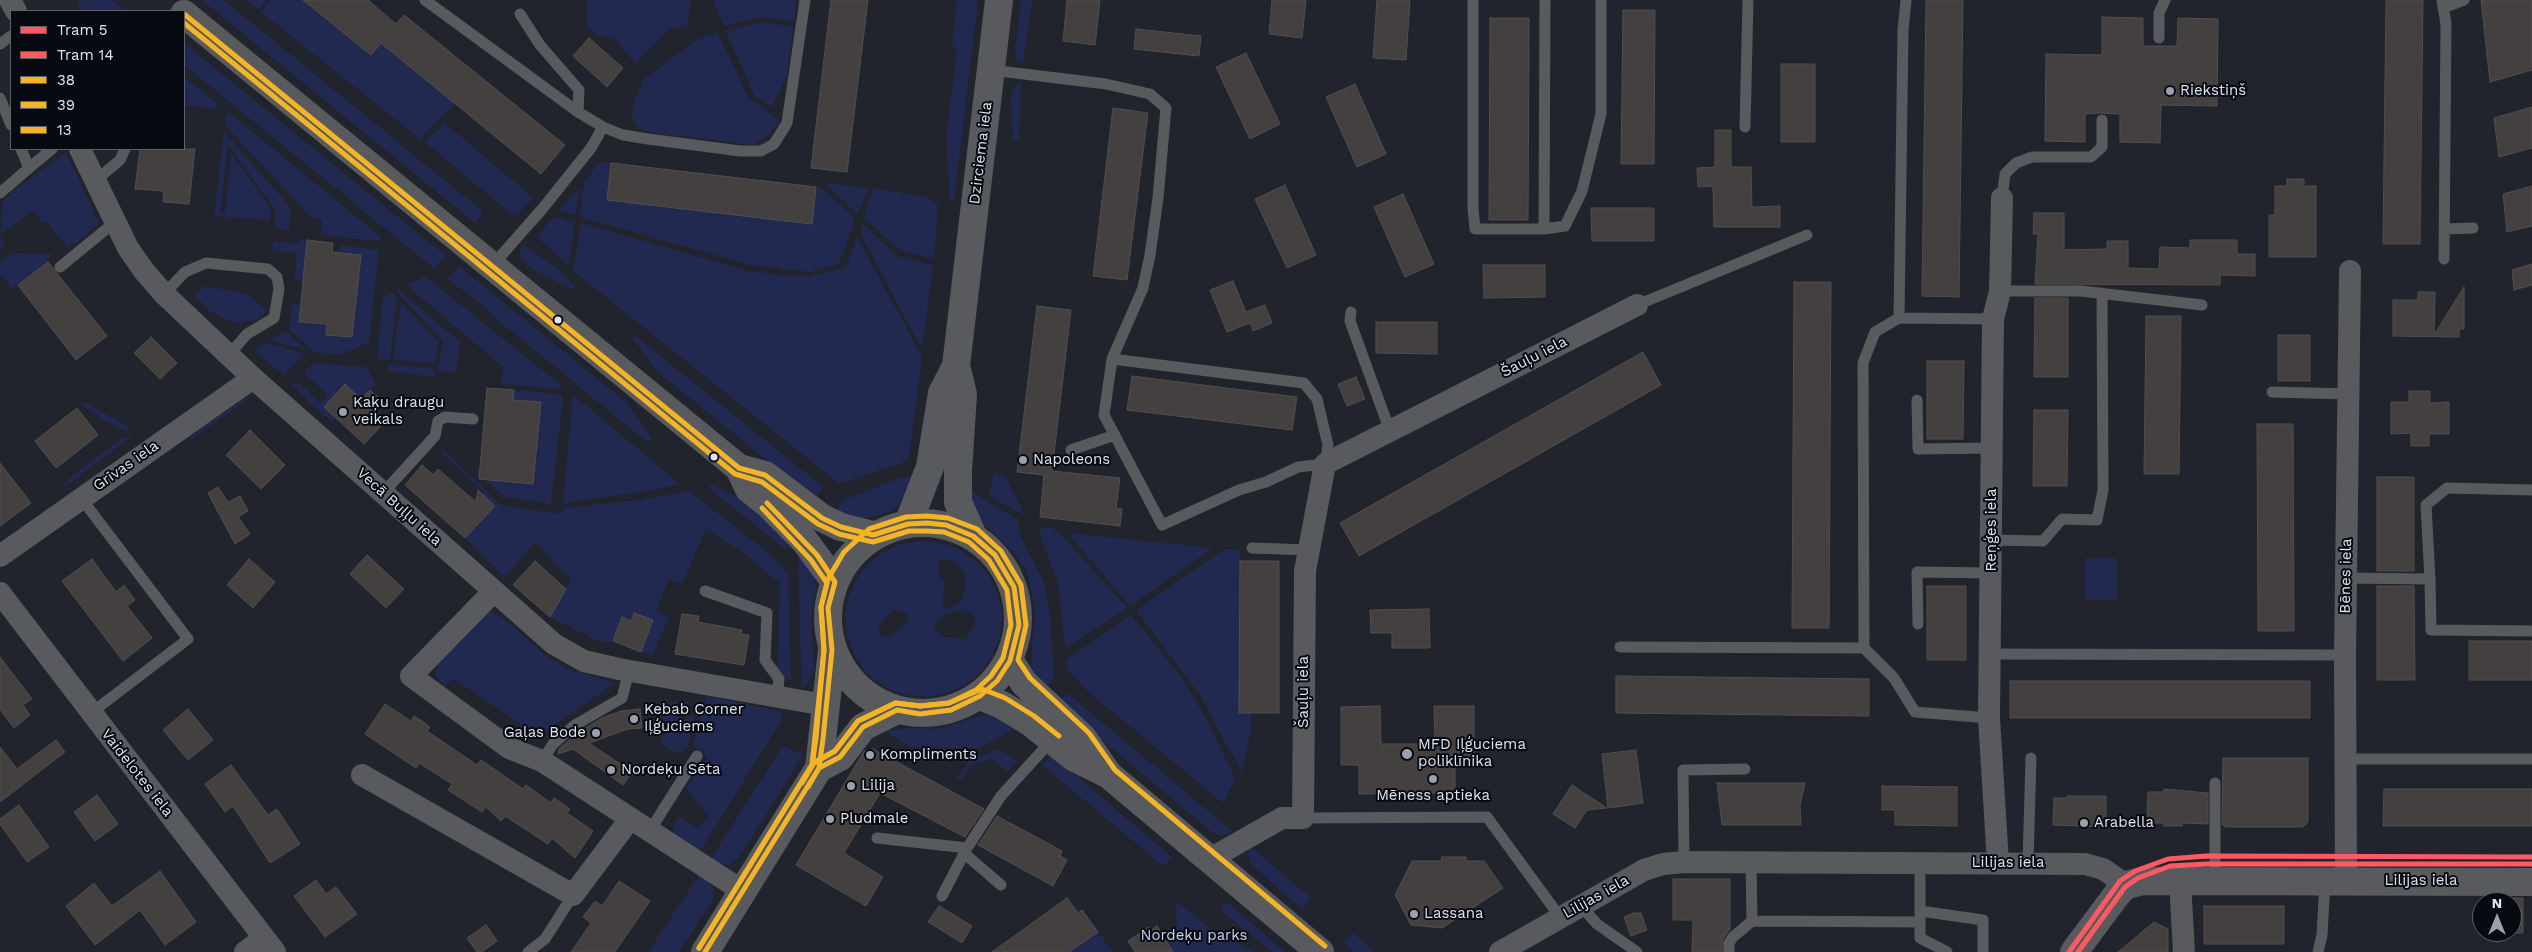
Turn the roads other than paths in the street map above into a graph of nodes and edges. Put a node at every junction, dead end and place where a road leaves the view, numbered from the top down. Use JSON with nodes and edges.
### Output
{"nodes":[{"id":1,"x":166,"y":0,"type":"edge"},
{"id":2,"x":425,"y":0,"type":"edge"},
{"id":3,"x":805,"y":0,"type":"edge"},
{"id":4,"x":999,"y":0,"type":"edge"},
{"id":5,"x":1473,"y":0,"type":"edge"},
{"id":6,"x":1545,"y":0,"type":"edge"},
{"id":7,"x":1601,"y":0,"type":"edge"},
{"id":8,"x":1748,"y":0,"type":"edge"},
{"id":9,"x":1906,"y":0,"type":"edge"},
{"id":10,"x":2165,"y":0,"type":"edge"},
{"id":11,"x":2464,"y":0,"type":"edge"},
{"id":12,"x":2443,"y":4,"type":"edge"},
{"id":13,"x":179,"y":10,"type":"edge"},
{"id":14,"x":520,"y":14,"type":"dead end"},
{"id":15,"x":185,"y":15,"type":"edge"},
{"id":16,"x":2159,"y":38,"type":"dead end"},
{"id":17,"x":991,"y":70,"type":"junction"},
{"id":18,"x":0,"y":98,"type":"edge"},
{"id":19,"x":578,"y":112,"type":"junction"},
{"id":20,"x":2102,"y":120,"type":"dead end"},
{"id":21,"x":10,"y":123,"type":"edge"},
{"id":22,"x":603,"y":127,"type":"junction"},
{"id":23,"x":1745,"y":127,"type":"dead end"},
{"id":24,"x":21,"y":150,"type":"edge"},
{"id":25,"x":51,"y":150,"type":"edge"},
{"id":26,"x":80,"y":150,"type":"edge"},
{"id":27,"x":125,"y":150,"type":"edge"},
{"id":28,"x":29,"y":168,"type":"junction"},
{"id":29,"x":95,"y":181,"type":"junction"},
{"id":30,"x":0,"y":193,"type":"edge"},
{"id":31,"x":2002,"y":198,"type":"joint"},
{"id":32,"x":114,"y":222,"type":"junction"},
{"id":33,"x":2473,"y":228,"type":"dead end"},
{"id":34,"x":2445,"y":229,"type":"junction"},
{"id":35,"x":1544,"y":230,"type":"junction"},
{"id":36,"x":1807,"y":235,"type":"dead end"},
{"id":37,"x":2444,"y":260,"type":"dead end"},
{"id":38,"x":492,"y":266,"type":"junction"},
{"id":39,"x":60,"y":267,"type":"dead end"},
{"id":40,"x":2350,"y":271,"type":"dead end"},
{"id":41,"x":2000,"y":291,"type":"junction"},
{"id":42,"x":2102,"y":293,"type":"junction"},
{"id":43,"x":164,"y":294,"type":"junction"},
{"id":44,"x":1637,"y":305,"type":"joint"},
{"id":45,"x":2202,"y":305,"type":"dead end"},
{"id":46,"x":1351,"y":312,"type":"dead end"},
{"id":47,"x":1900,"y":318,"type":"junction"},
{"id":48,"x":1993,"y":320,"type":"junction"},
{"id":49,"x":229,"y":355,"type":"junction"},
{"id":50,"x":1112,"y":359,"type":"junction"},
{"id":51,"x":956,"y":366,"type":"junction"},
{"id":52,"x":253,"y":378,"type":"junction"},
{"id":53,"x":2272,"y":392,"type":"dead end"},
{"id":54,"x":2348,"y":394,"type":"junction"},
{"id":55,"x":1917,"y":400,"type":"dead end"},
{"id":56,"x":473,"y":419,"type":"dead end"},
{"id":57,"x":1390,"y":431,"type":"junction"},
{"id":58,"x":1115,"y":435,"type":"junction"},
{"id":59,"x":1992,"y":448,"type":"junction"},
{"id":60,"x":1071,"y":450,"type":"dead end"},
{"id":61,"x":1325,"y":464,"type":"junction"},
{"id":62,"x":739,"y":468,"type":"junction"},
{"id":63,"x":2532,"y":490,"type":"edge"},
{"id":64,"x":383,"y":492,"type":"junction"},
{"id":65,"x":81,"y":498,"type":"junction"},
{"id":66,"x":908,"y":524,"type":"junction"},
{"id":67,"x":874,"y":535,"type":"junction"},
{"id":68,"x":973,"y":536,"type":"junction"},
{"id":69,"x":1992,"y":540,"type":"junction"},
{"id":70,"x":1252,"y":548,"type":"dead end"},
{"id":71,"x":1308,"y":550,"type":"junction"},
{"id":72,"x":0,"y":556,"type":"edge"},
{"id":73,"x":1991,"y":573,"type":"junction"},
{"id":74,"x":2346,"y":578,"type":"junction"},
{"id":75,"x":2430,"y":579,"type":"junction"},
{"id":76,"x":835,"y":582,"type":"junction"},
{"id":77,"x":494,"y":591,"type":"junction"},
{"id":78,"x":705,"y":591,"type":"dead end"},
{"id":79,"x":0,"y":593,"type":"edge"},
{"id":80,"x":1918,"y":624,"type":"dead end"},
{"id":81,"x":2532,"y":631,"type":"edge"},
{"id":82,"x":1620,"y":647,"type":"dead end"},
{"id":83,"x":1864,"y":648,"type":"junction"},
{"id":84,"x":832,"y":650,"type":"junction"},
{"id":85,"x":1991,"y":654,"type":"junction"},
{"id":86,"x":2345,"y":655,"type":"junction"},
{"id":87,"x":1010,"y":661,"type":"junction"},
{"id":88,"x":629,"y":671,"type":"junction"},
{"id":89,"x":777,"y":696,"type":"junction"},
{"id":90,"x":980,"y":696,"type":"junction"},
{"id":91,"x":825,"y":705,"type":"junction"},
{"id":92,"x":897,"y":710,"type":"junction"},
{"id":93,"x":91,"y":713,"type":"junction"},
{"id":94,"x":1989,"y":718,"type":"junction"},
{"id":95,"x":1052,"y":740,"type":"junction"},
{"id":96,"x":697,"y":756,"type":"dead end"},
{"id":97,"x":2031,"y":758,"type":"dead end"},
{"id":98,"x":2345,"y":759,"type":"junction"},
{"id":99,"x":2532,"y":759,"type":"edge"},
{"id":100,"x":542,"y":761,"type":"junction"},
{"id":101,"x":819,"y":768,"type":"junction"},
{"id":102,"x":1745,"y":770,"type":"dead end"},
{"id":103,"x":362,"y":775,"type":"dead end"},
{"id":104,"x":1109,"y":775,"type":"junction"},
{"id":105,"x":2215,"y":783,"type":"dead end"},
{"id":106,"x":1303,"y":818,"type":"junction"},
{"id":107,"x":630,"y":819,"type":"junction"},
{"id":108,"x":649,"y":832,"type":"junction"},
{"id":109,"x":877,"y":838,"type":"dead end"},
{"id":110,"x":966,"y":851,"type":"junction"},
{"id":111,"x":1210,"y":859,"type":"junction"},
{"id":112,"x":1684,"y":862,"type":"junction"},
{"id":113,"x":1751,"y":862,"type":"junction"},
{"id":114,"x":1920,"y":863,"type":"junction"},
{"id":115,"x":1998,"y":863,"type":"junction"},
{"id":116,"x":2028,"y":863,"type":"junction"},
{"id":117,"x":2180,"y":881,"type":"junction"},
{"id":118,"x":2215,"y":881,"type":"junction"},
{"id":119,"x":2335,"y":881,"type":"junction"},
{"id":120,"x":2532,"y":882,"type":"edge"},
{"id":121,"x":1001,"y":885,"type":"dead end"},
{"id":122,"x":2126,"y":885,"type":"junction"},
{"id":123,"x":744,"y":892,"type":"junction"},
{"id":124,"x":573,"y":895,"type":"junction"},
{"id":125,"x":942,"y":896,"type":"dead end"},
{"id":126,"x":1581,"y":906,"type":"junction"},
{"id":127,"x":1560,"y":917,"type":"junction"},
{"id":128,"x":1920,"y":917,"type":"junction"},
{"id":129,"x":1752,"y":921,"type":"junction"},
{"id":130,"x":269,"y":945,"type":"edge"},
{"id":131,"x":1310,"y":949,"type":"edge"},
{"id":132,"x":246,"y":952,"type":"edge"},
{"id":133,"x":528,"y":952,"type":"edge"},
{"id":134,"x":705,"y":952,"type":"edge"},
{"id":135,"x":1500,"y":952,"type":"edge"},
{"id":136,"x":1637,"y":952,"type":"edge"},
{"id":137,"x":1729,"y":952,"type":"edge"},
{"id":138,"x":1947,"y":952,"type":"edge"},
{"id":139,"x":1982,"y":952,"type":"edge"},
{"id":140,"x":2074,"y":952,"type":"edge"},
{"id":141,"x":2184,"y":952,"type":"edge"},
{"id":142,"x":2318,"y":952,"type":"edge"}],
"edges":[{"from":1,"to":13,"type":"street"},
{"from":2,"to":19,"type":"lane"},
{"from":3,"to":22,"type":"lane"},
{"from":4,"to":17,"type":"street","name":"Dzirciema iela"},
{"from":5,"to":35,"type":"lane"},
{"from":6,"to":35,"type":"lane"},
{"from":7,"to":35,"type":"lane"},
{"from":8,"to":23,"type":"lane"},
{"from":9,"to":47,"type":"lane"},
{"from":10,"to":16,"type":"lane"},
{"from":11,"to":12,"type":"lane"},
{"from":12,"to":34,"type":"lane"},
{"from":14,"to":19,"type":"lane"},
{"from":15,"to":38,"type":"street"},
{"from":17,"to":50,"type":"lane"},
{"from":17,"to":51,"type":"street","name":"Dzirciema iela"},
{"from":18,"to":21,"type":"lane"},
{"from":19,"to":22,"type":"lane"},
{"from":20,"to":31,"type":"lane"},
{"from":22,"to":38,"type":"lane"},
{"from":24,"to":28,"type":"lane"},
{"from":25,"to":28,"type":"lane"},
{"from":26,"to":29,"type":"street","name":"Vecā Buļļu iela"},
{"from":27,"to":29,"type":"lane"},
{"from":28,"to":30,"type":"lane"},
{"from":29,"to":32,"type":"street","name":"Vecā Buļļu iela"},
{"from":31,"to":41,"type":"street","name":"Reņģes iela"},
{"from":32,"to":39,"type":"lane"},
{"from":32,"to":43,"type":"street","name":"Vecā Buļļu iela"},
{"from":33,"to":34,"type":"lane"},
{"from":34,"to":37,"type":"lane"},
{"from":36,"to":44,"type":"lane"},
{"from":38,"to":62,"type":"street"},
{"from":40,"to":54,"type":"street","name":"Bēnes iela"},
{"from":41,"to":42,"type":"lane"},
{"from":41,"to":48,"type":"street","name":"Reņģes iela"},
{"from":42,"to":45,"type":"lane"},
{"from":42,"to":69,"type":"lane"},
{"from":43,"to":49,"type":"street","name":"Vecā Buļļu iela"},
{"from":43,"to":49,"type":"lane"},
{"from":44,"to":57,"type":"street","name":"Šauļu iela"},
{"from":46,"to":57,"type":"lane"},
{"from":47,"to":48,"type":"lane"},
{"from":47,"to":83,"type":"lane"},
{"from":48,"to":59,"type":"street","name":"Reņģes iela"},
{"from":49,"to":52,"type":"street","name":"Vecā Buļļu iela"},
{"from":50,"to":58,"type":"lane"},
{"from":50,"to":61,"type":"lane"},
{"from":51,"to":66,"type":"street","name":"Dzirciema iela"},
{"from":51,"to":68,"type":"street","name":"Dzirciema iela"},
{"from":52,"to":64,"type":"street","name":"Vecā Buļļu iela"},
{"from":52,"to":65,"type":"street","name":"Grīvas iela"},
{"from":53,"to":54,"type":"lane"},
{"from":54,"to":74,"type":"street","name":"Bēnes iela"},
{"from":55,"to":59,"type":"lane"},
{"from":56,"to":64,"type":"lane"},
{"from":57,"to":61,"type":"street","name":"Šauļu iela"},
{"from":58,"to":60,"type":"lane"},
{"from":58,"to":61,"type":"lane","name":"Šauļu iela"},
{"from":59,"to":69,"type":"street","name":"Reņģes iela"},
{"from":61,"to":71,"type":"street","name":"Šauļu iela"},
{"from":62,"to":67,"type":"street"},
{"from":62,"to":76,"type":"street"},
{"from":63,"to":75,"type":"lane"},
{"from":64,"to":77,"type":"street","name":"Vecā Buļļu iela"},
{"from":65,"to":72,"type":"street","name":"Grīvas iela"},
{"from":65,"to":93,"type":"lane"},
{"from":66,"to":67,"type":"street"},
{"from":66,"to":68,"type":"street"},
{"from":67,"to":76,"type":"street"},
{"from":68,"to":87,"type":"street"},
{"from":69,"to":73,"type":"street","name":"Reņģes iela"},
{"from":70,"to":71,"type":"lane"},
{"from":71,"to":106,"type":"street","name":"Šauļu iela"},
{"from":73,"to":80,"type":"lane"},
{"from":73,"to":85,"type":"street","name":"Reņģes iela"},
{"from":74,"to":75,"type":"lane"},
{"from":74,"to":86,"type":"street","name":"Bēnes iela"},
{"from":75,"to":81,"type":"lane"},
{"from":76,"to":84,"type":"street"},
{"from":77,"to":88,"type":"street","name":"Vecā Buļļu iela"},
{"from":77,"to":100,"type":"street"},
{"from":78,"to":89,"type":"lane"},
{"from":79,"to":93,"type":"street","name":"Vaidelotes iela"},
{"from":82,"to":83,"type":"lane"},
{"from":83,"to":94,"type":"lane"},
{"from":84,"to":91,"type":"street"},
{"from":84,"to":92,"type":"street"},
{"from":85,"to":86,"type":"lane"},
{"from":85,"to":94,"type":"street","name":"Reņģes iela"},
{"from":86,"to":98,"type":"street","name":"Bēnes iela"},
{"from":87,"to":90,"type":"street"},
{"from":87,"to":104,"type":"street"},
{"from":88,"to":89,"type":"street","name":"Vecā Buļļu iela"},
{"from":88,"to":100,"type":"lane"},
{"from":89,"to":91,"type":"street","name":"Vecā Buļļu iela"},
{"from":90,"to":92,"type":"street"},
{"from":90,"to":95,"type":"street"},
{"from":91,"to":101,"type":"street"},
{"from":92,"to":101,"type":"street"},
{"from":93,"to":130,"type":"street","name":"Vaidelotes iela"},
{"from":94,"to":115,"type":"street","name":"Reņģes iela"},
{"from":95,"to":104,"type":"street"},
{"from":95,"to":110,"type":"lane"},
{"from":96,"to":108,"type":"lane"},
{"from":97,"to":116,"type":"lane"},
{"from":98,"to":99,"type":"lane"},
{"from":98,"to":119,"type":"street","name":"Bēnes iela"},
{"from":100,"to":107,"type":"street"},
{"from":101,"to":123,"type":"street"},
{"from":102,"to":112,"type":"lane"},
{"from":103,"to":124,"type":"street"},
{"from":104,"to":111,"type":"street"},
{"from":105,"to":118,"type":"lane"},
{"from":106,"to":111,"type":"street"},
{"from":106,"to":127,"type":"lane"},
{"from":107,"to":108,"type":"street"},
{"from":107,"to":124,"type":"street"},
{"from":108,"to":123,"type":"street"},
{"from":109,"to":110,"type":"lane"},
{"from":110,"to":121,"type":"lane"},
{"from":110,"to":125,"type":"lane"},
{"from":111,"to":131,"type":"street"},
{"from":112,"to":113,"type":"street","name":"Lilijas iela"},
{"from":112,"to":126,"type":"street","name":"Lilijas iela"},
{"from":113,"to":114,"type":"street","name":"Lilijas iela"},
{"from":113,"to":129,"type":"lane"},
{"from":114,"to":115,"type":"street","name":"Lilijas iela"},
{"from":114,"to":128,"type":"lane"},
{"from":115,"to":116,"type":"street","name":"Lilijas iela"},
{"from":116,"to":122,"type":"street","name":"Lilijas iela"},
{"from":117,"to":118,"type":"street","name":"Lilijas iela"},
{"from":117,"to":122,"type":"street","name":"Lilijas iela"},
{"from":117,"to":141,"type":"street"},
{"from":118,"to":119,"type":"street","name":"Lilijas iela"},
{"from":119,"to":120,"type":"street","name":"Lilijas iela"},
{"from":119,"to":142,"type":"lane"},
{"from":122,"to":140,"type":"street"},
{"from":123,"to":134,"type":"street"},
{"from":124,"to":133,"type":"lane"},
{"from":126,"to":127,"type":"street","name":"Lilijas iela"},
{"from":126,"to":136,"type":"lane"},
{"from":127,"to":135,"type":"street","name":"Lilijas iela"},
{"from":128,"to":129,"type":"lane"},
{"from":128,"to":138,"type":"lane"},
{"from":128,"to":139,"type":"lane"},
{"from":129,"to":137,"type":"lane"},
{"from":130,"to":132,"type":"street"}]}
